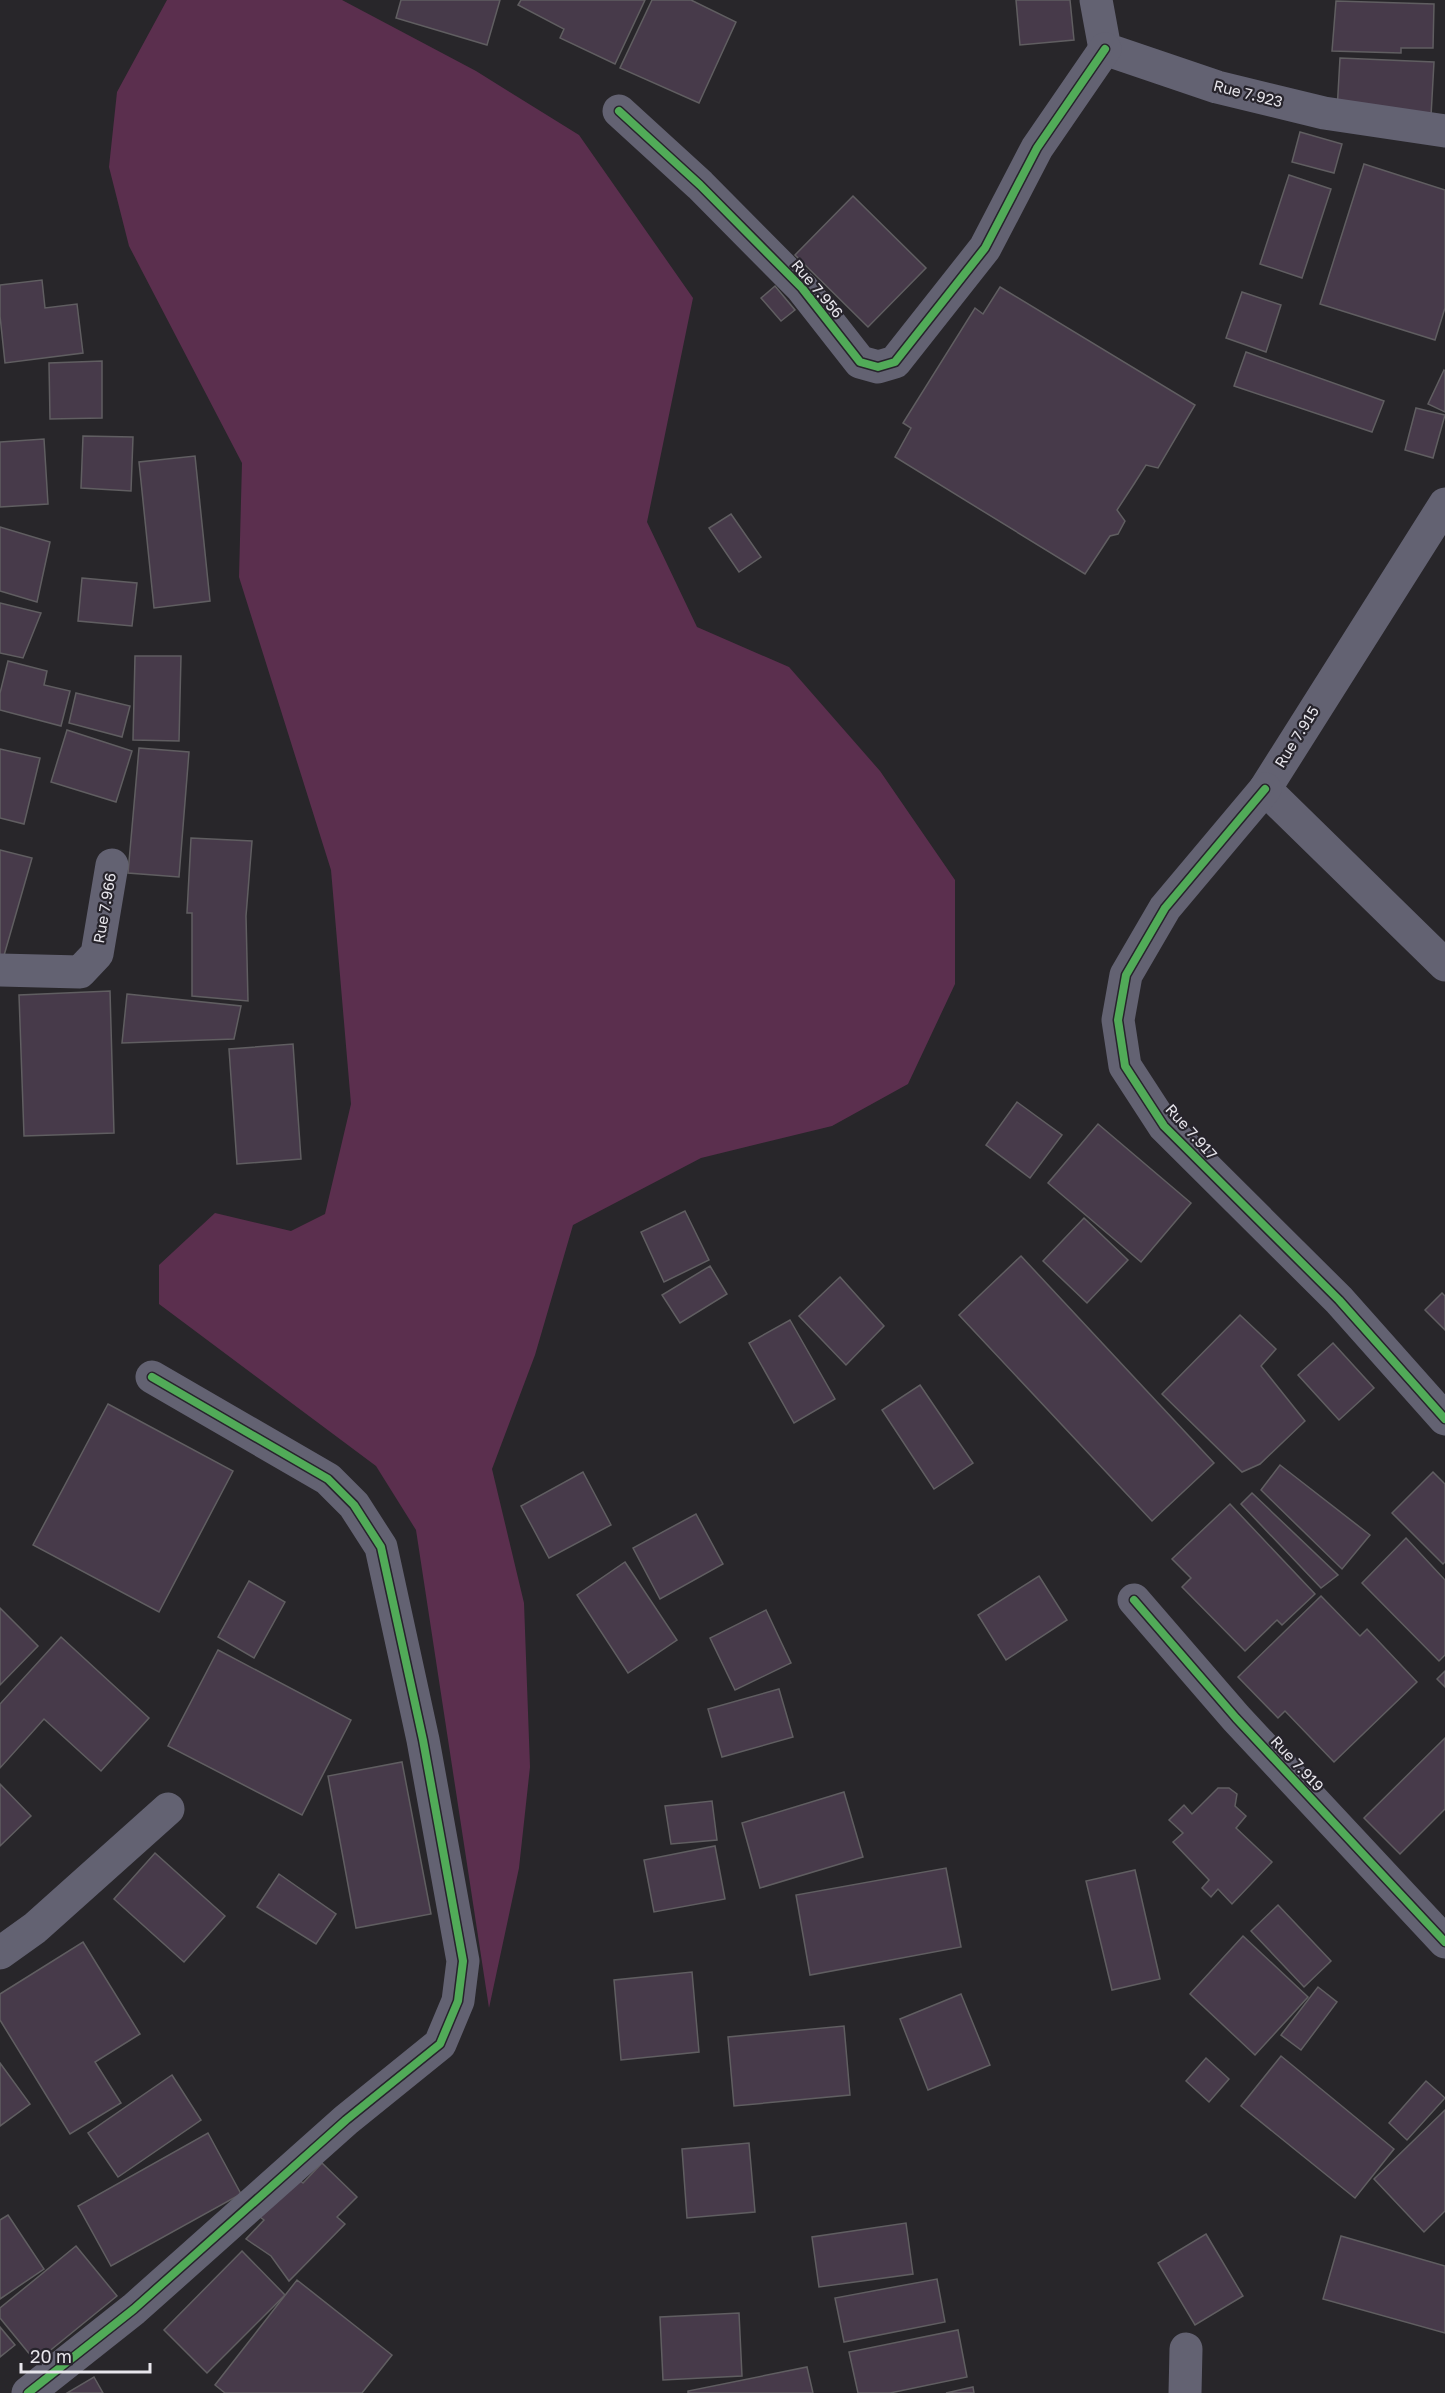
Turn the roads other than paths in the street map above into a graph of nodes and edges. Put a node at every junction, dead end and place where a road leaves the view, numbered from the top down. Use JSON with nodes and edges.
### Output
{"nodes":[{"id":1,"x":1096,"y":0,"type":"edge"},
{"id":2,"x":1105,"y":49,"type":"junction"},
{"id":3,"x":619,"y":111,"type":"dead end"},
{"id":4,"x":1445,"y":131,"type":"edge"},
{"id":5,"x":1445,"y":504,"type":"edge"},
{"id":6,"x":1265,"y":789,"type":"junction"},
{"id":7,"x":112,"y":865,"type":"dead end"},
{"id":8,"x":1445,"y":965,"type":"edge"},
{"id":9,"x":0,"y":970,"type":"edge"},
{"id":10,"x":152,"y":1377,"type":"dead end"},
{"id":11,"x":1445,"y":1419,"type":"edge"},
{"id":12,"x":1134,"y":1600,"type":"dead end"},
{"id":13,"x":168,"y":1809,"type":"dead end"},
{"id":14,"x":1445,"y":1942,"type":"edge"},
{"id":15,"x":0,"y":1953,"type":"edge"},
{"id":16,"x":1186,"y":2349,"type":"dead end"},
{"id":17,"x":28,"y":2393,"type":"edge"},
{"id":18,"x":1185,"y":2393,"type":"edge"}],
"edges":[{"from":1,"to":2,"type":"street"},
{"from":2,"to":3,"type":"street","name":"Rue 7.956"},
{"from":2,"to":4,"type":"street","name":"Rue 7.923"},
{"from":5,"to":6,"type":"street","name":"Rue 7.915"},
{"from":6,"to":8,"type":"street"},
{"from":6,"to":11,"type":"street","name":"Rue 7.917"},
{"from":7,"to":9,"type":"street","name":"Rue 7.966"},
{"from":10,"to":17,"type":"street"},
{"from":12,"to":14,"type":"street","name":"Rue 7.919"},
{"from":13,"to":15,"type":"street"},
{"from":16,"to":18,"type":"street"}]}
